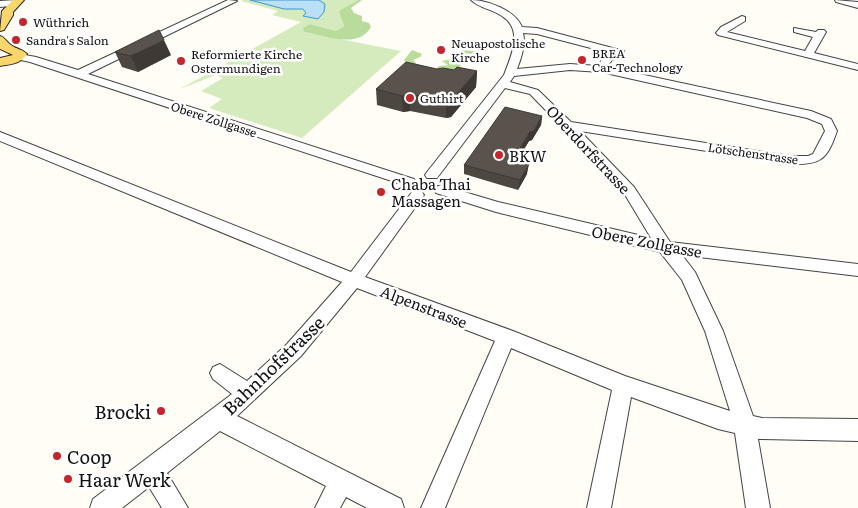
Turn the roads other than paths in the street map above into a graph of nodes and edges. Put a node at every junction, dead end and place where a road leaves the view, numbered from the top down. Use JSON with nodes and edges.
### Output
{"nodes":[{"id":1,"x":475,"y":0,"type":"edge"},
{"id":2,"x":839,"y":0,"type":"edge"},
{"id":3,"x":233,"y":1,"type":"edge"},
{"id":4,"x":17,"y":2,"type":"edge"},
{"id":5,"x":0,"y":4,"type":"edge"},
{"id":6,"x":858,"y":5,"type":"edge"},
{"id":7,"x":742,"y":19,"type":"dead end"},
{"id":8,"x":4,"y":23,"type":"edge"},
{"id":9,"x":519,"y":30,"type":"junction"},
{"id":10,"x":797,"y":30,"type":"dead end"},
{"id":11,"x":1,"y":41,"type":"edge"},
{"id":12,"x":0,"y":54,"type":"edge"},
{"id":13,"x":17,"y":54,"type":"junction"},
{"id":14,"x":808,"y":55,"type":"junction"},
{"id":15,"x":0,"y":62,"type":"edge"},
{"id":16,"x":858,"y":67,"type":"edge"},
{"id":17,"x":601,"y":69,"type":"junction"},
{"id":18,"x":511,"y":73,"type":"junction"},
{"id":19,"x":79,"y":74,"type":"junction"},
{"id":20,"x":503,"y":84,"type":"junction"},
{"id":21,"x":566,"y":124,"type":"junction"},
{"id":22,"x":0,"y":136,"type":"edge"},
{"id":23,"x":432,"y":175,"type":"junction"},
{"id":24,"x":413,"y":188,"type":"junction"},
{"id":25,"x":440,"y":190,"type":"junction"},
{"id":26,"x":636,"y":200,"type":"joint"},
{"id":27,"x":665,"y":247,"type":"junction"},
{"id":28,"x":858,"y":270,"type":"edge"},
{"id":29,"x":354,"y":280,"type":"junction"},
{"id":30,"x":506,"y":337,"type":"junction"},
{"id":31,"x":220,"y":373,"type":"dead end"},
{"id":32,"x":623,"y":385,"type":"junction"},
{"id":33,"x":248,"y":393,"type":"junction"},
{"id":34,"x":218,"y":418,"type":"junction"},
{"id":35,"x":744,"y":426,"type":"junction"},
{"id":36,"x":858,"y":430,"type":"edge"},
{"id":37,"x":152,"y":470,"type":"junction"},
{"id":38,"x":341,"y":482,"type":"junction"},
{"id":39,"x":102,"y":508,"type":"edge"},
{"id":40,"x":176,"y":508,"type":"edge"},
{"id":41,"x":327,"y":508,"type":"edge"},
{"id":42,"x":392,"y":508,"type":"edge"},
{"id":43,"x":433,"y":508,"type":"edge"},
{"id":44,"x":599,"y":508,"type":"edge"},
{"id":45,"x":758,"y":508,"type":"edge"}],
"edges":[{"from":1,"to":9,"type":"street"},
{"from":2,"to":6,"type":"street"},
{"from":3,"to":19,"type":"street"},
{"from":4,"to":5,"type":"street"},
{"from":4,"to":8,"type":"main road"},
{"from":7,"to":14,"type":"street"},
{"from":8,"to":11,"type":"main road"},
{"from":9,"to":17,"type":"street"},
{"from":9,"to":18,"type":"street"},
{"from":10,"to":14,"type":"street"},
{"from":11,"to":13,"type":"main road"},
{"from":12,"to":13,"type":"main road"},
{"from":13,"to":15,"type":"main road"},
{"from":13,"to":19,"type":"street","name":"Obere Zollgasse"},
{"from":14,"to":16,"type":"street"},
{"from":17,"to":18,"type":"street"},
{"from":17,"to":21,"type":"street","name":"Lötschenstrasse"},
{"from":18,"to":20,"type":"street"},
{"from":19,"to":24,"type":"street","name":"Obere Zollgasse"},
{"from":20,"to":21,"type":"street","name":"Oberdorfstrasse"},
{"from":20,"to":23,"type":"street"},
{"from":21,"to":26,"type":"street","name":"Oberdorfstrasse"},
{"from":22,"to":29,"type":"street","name":"Alpenstrasse"},
{"from":23,"to":24,"type":"street"},
{"from":23,"to":25,"type":"street"},
{"from":24,"to":25,"type":"street"},
{"from":24,"to":29,"type":"street","name":"Bahnhofstrasse"},
{"from":25,"to":27,"type":"street","name":"Obere Zollgasse"},
{"from":26,"to":27,"type":"street","name":"Oberdorfstrasse"},
{"from":27,"to":28,"type":"street","name":"Obere Zollgasse"},
{"from":27,"to":35,"type":"street","name":"Oberdorfstrasse"},
{"from":29,"to":30,"type":"street","name":"Alpenstrasse"},
{"from":29,"to":33,"type":"street","name":"Bahnhofstrasse"},
{"from":30,"to":32,"type":"street","name":"Alpenstrasse"},
{"from":30,"to":43,"type":"street"},
{"from":31,"to":33,"type":"street"},
{"from":32,"to":35,"type":"street","name":"Alpenstrasse"},
{"from":32,"to":44,"type":"street"},
{"from":33,"to":34,"type":"street","name":"Bahnhofstrasse"},
{"from":34,"to":37,"type":"street","name":"Bahnhofstrasse"},
{"from":34,"to":38,"type":"street"},
{"from":35,"to":36,"type":"street","name":"Alpenstrasse"},
{"from":35,"to":45,"type":"street","name":"Oberdorfstrasse"},
{"from":37,"to":39,"type":"street","name":"Bahnhofstrasse"},
{"from":37,"to":40,"type":"street"},
{"from":38,"to":41,"type":"street"},
{"from":38,"to":42,"type":"street"}]}
